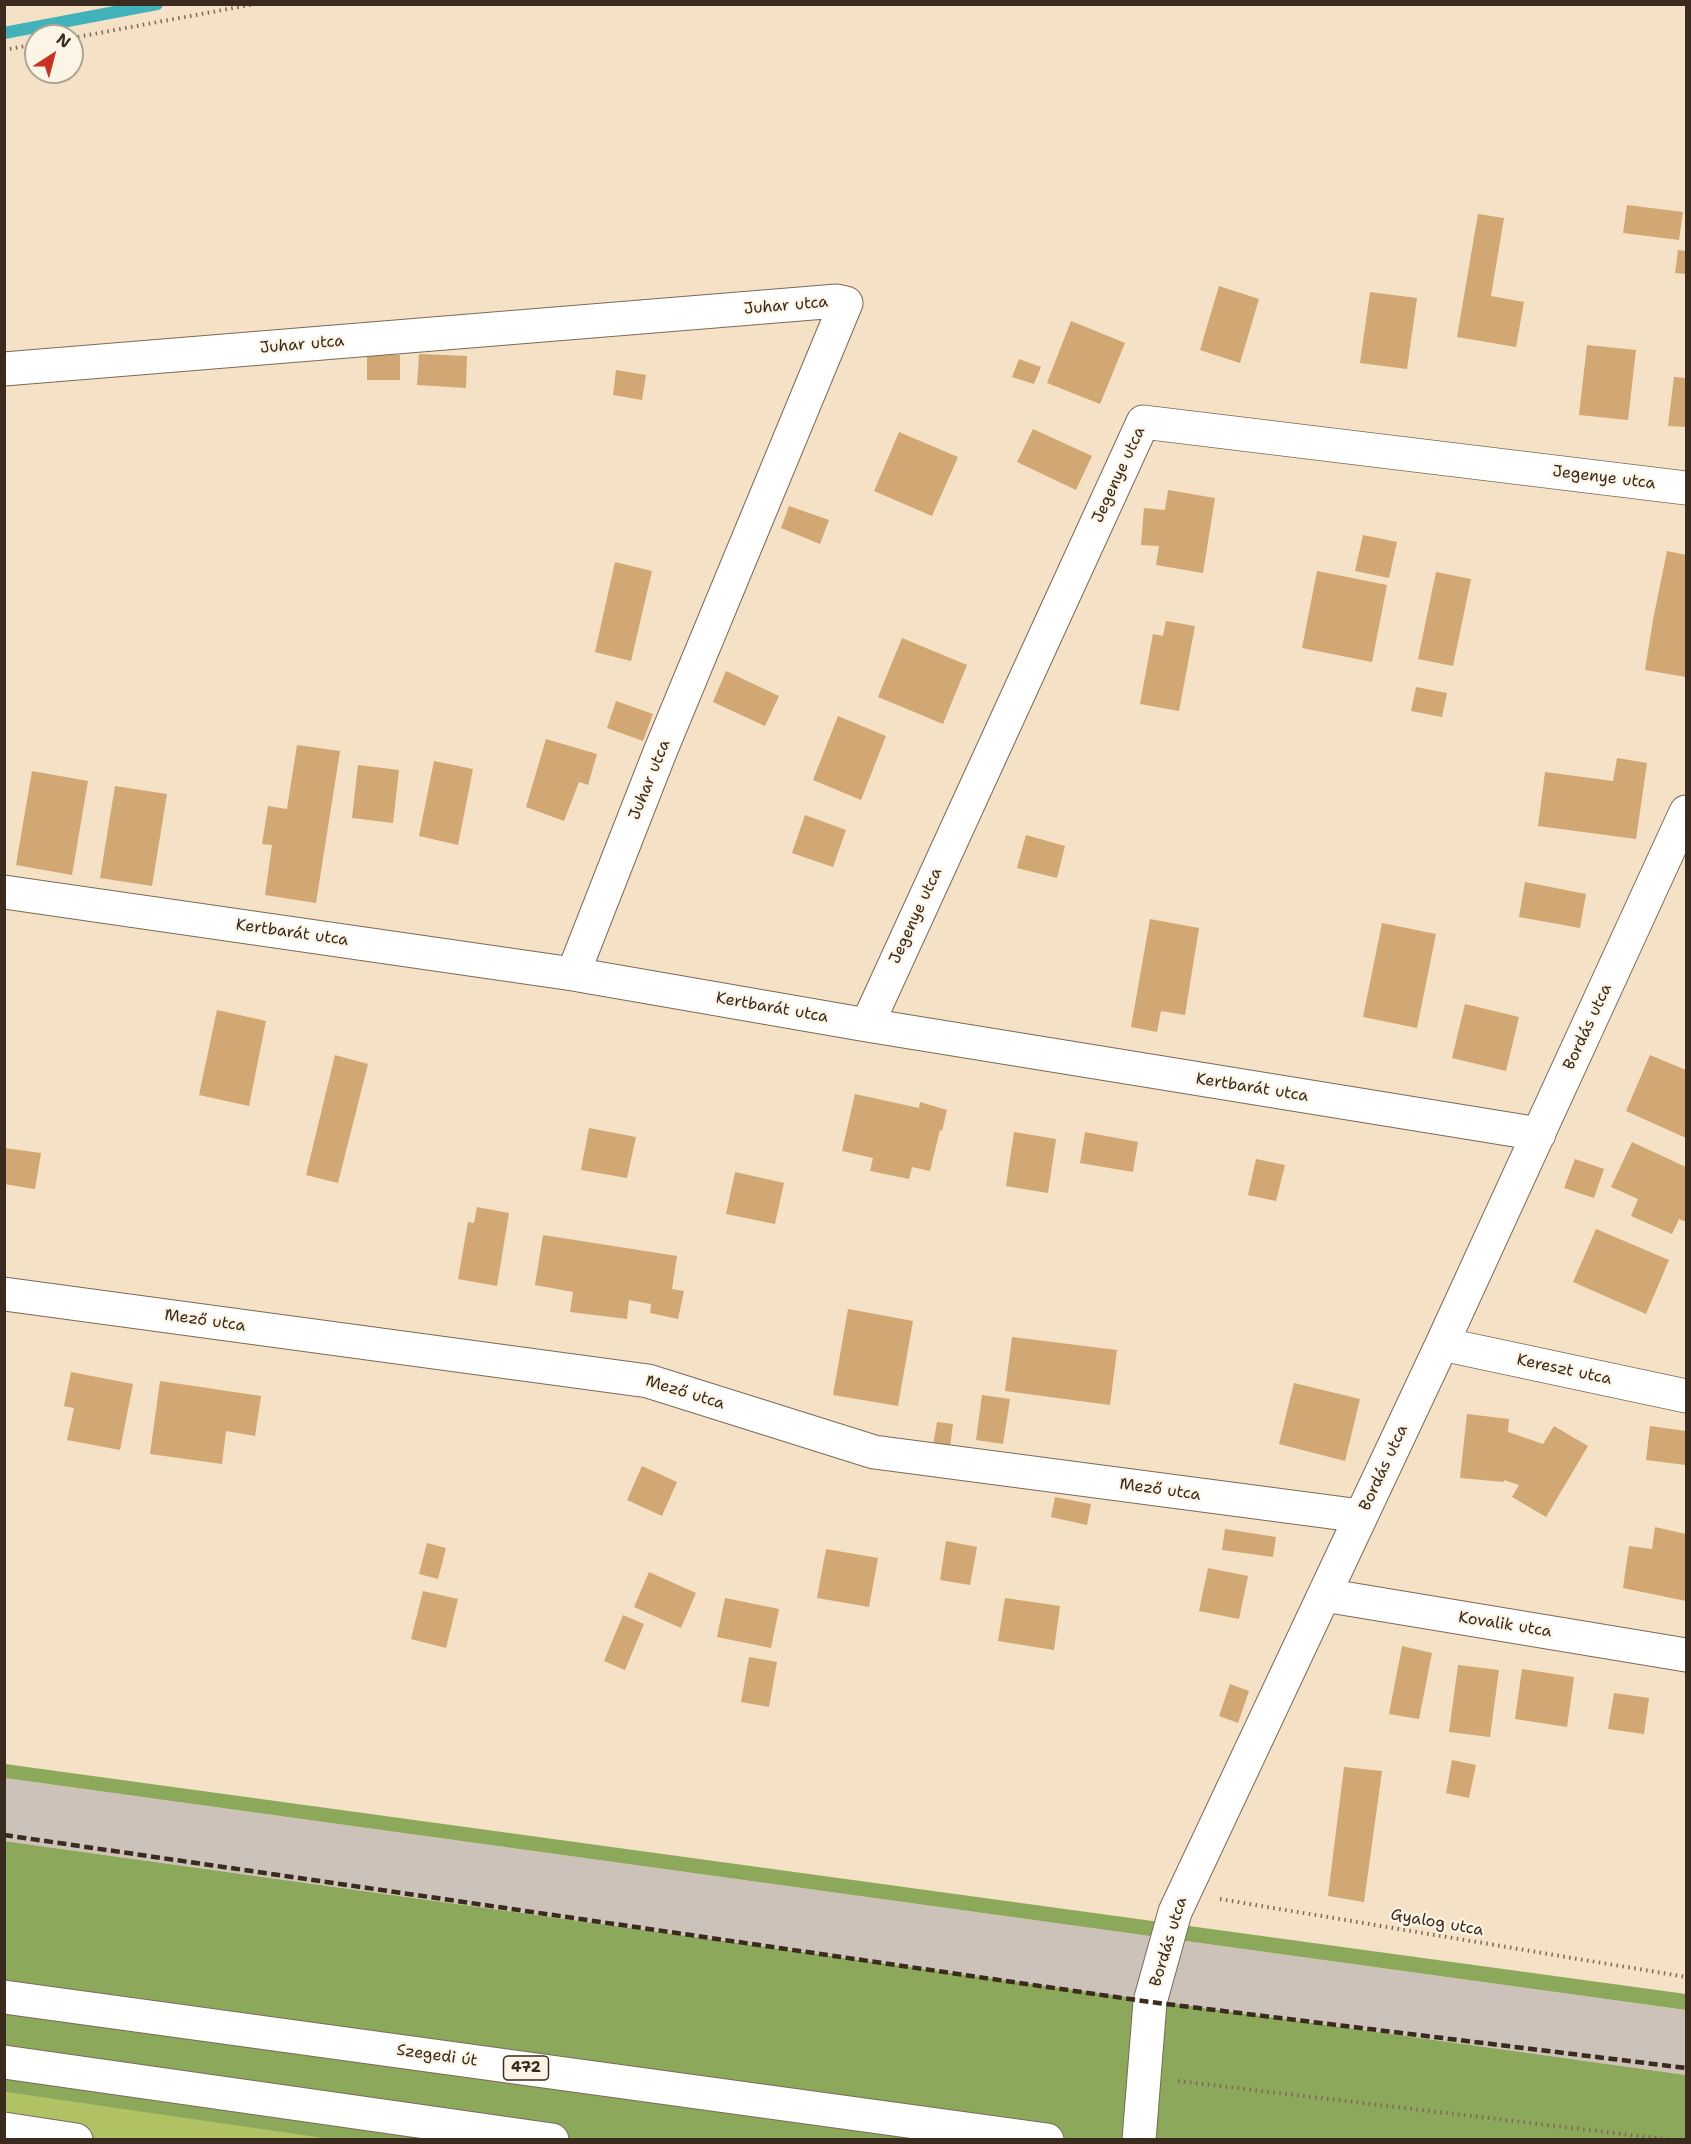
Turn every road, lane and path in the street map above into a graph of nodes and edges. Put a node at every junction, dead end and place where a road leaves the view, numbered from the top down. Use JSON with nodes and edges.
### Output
{"nodes":[{"id":1,"x":255,"y":4,"type":"edge"},
{"id":2,"x":84,"y":36,"type":"edge"},
{"id":3,"x":24,"y":46,"type":"edge"},
{"id":4,"x":4,"y":50,"type":"edge"},
{"id":5,"x":4,"y":369,"type":"edge"},
{"id":6,"x":1686,"y":488,"type":"edge"},
{"id":7,"x":1686,"y":812,"type":"edge"},
{"id":8,"x":4,"y":892,"type":"edge"},
{"id":9,"x":573,"y":974,"type":"junction"},
{"id":10,"x":867,"y":1025,"type":"junction"},
{"id":11,"x":1539,"y":1134,"type":"junction"},
{"id":12,"x":4,"y":1294,"type":"edge"},
{"id":13,"x":1442,"y":1344,"type":"junction"},
{"id":14,"x":1686,"y":1396,"type":"edge"},
{"id":15,"x":1361,"y":1516,"type":"junction"},
{"id":16,"x":1324,"y":1595,"type":"junction"},
{"id":17,"x":1686,"y":1655,"type":"edge"},
{"id":18,"x":1184,"y":1893,"type":"junction"},
{"id":19,"x":1686,"y":1977,"type":"edge"},
{"id":20,"x":4,"y":1997,"type":"edge"},
{"id":21,"x":4,"y":2062,"type":"edge"},
{"id":22,"x":1145,"y":2076,"type":"junction"},
{"id":23,"x":4,"y":2129,"type":"edge"},
{"id":24,"x":76,"y":2139,"type":"edge"},
{"id":25,"x":552,"y":2139,"type":"edge"},
{"id":26,"x":1047,"y":2139,"type":"edge"},
{"id":27,"x":1139,"y":2139,"type":"edge"},
{"id":28,"x":1673,"y":2139,"type":"edge"}],
"edges":[{"from":1,"to":2,"type":"path"},
{"from":3,"to":4,"type":"path"},
{"from":5,"to":9,"type":"street","name":"Juhar utca"},
{"from":6,"to":10,"type":"street","name":"Jegenye utca"},
{"from":7,"to":11,"type":"street","name":"Bordás utca"},
{"from":8,"to":9,"type":"street","name":"Kertbarát utca"},
{"from":9,"to":10,"type":"street","name":"Kertbarát utca"},
{"from":10,"to":11,"type":"street","name":"Kertbarát utca"},
{"from":11,"to":13,"type":"street","name":"Bordás utca"},
{"from":12,"to":15,"type":"street","name":"Mező utca"},
{"from":13,"to":14,"type":"street","name":"Kereszt utca"},
{"from":13,"to":15,"type":"street","name":"Bordás utca"},
{"from":15,"to":16,"type":"street","name":"Bordás utca"},
{"from":16,"to":17,"type":"street","name":"Kovalik utca"},
{"from":16,"to":18,"type":"street","name":"Bordás utca"},
{"from":18,"to":19,"type":"path","name":"Gyalog utca"},
{"from":18,"to":22,"type":"street","name":"Bordás utca"},
{"from":20,"to":26,"type":"street","name":"Szegedi út","number":"472"},
{"from":21,"to":25,"type":"street"},
{"from":22,"to":27,"type":"street","name":"Bordás utca"},
{"from":22,"to":28,"type":"path"},
{"from":23,"to":24,"type":"street"}]}
